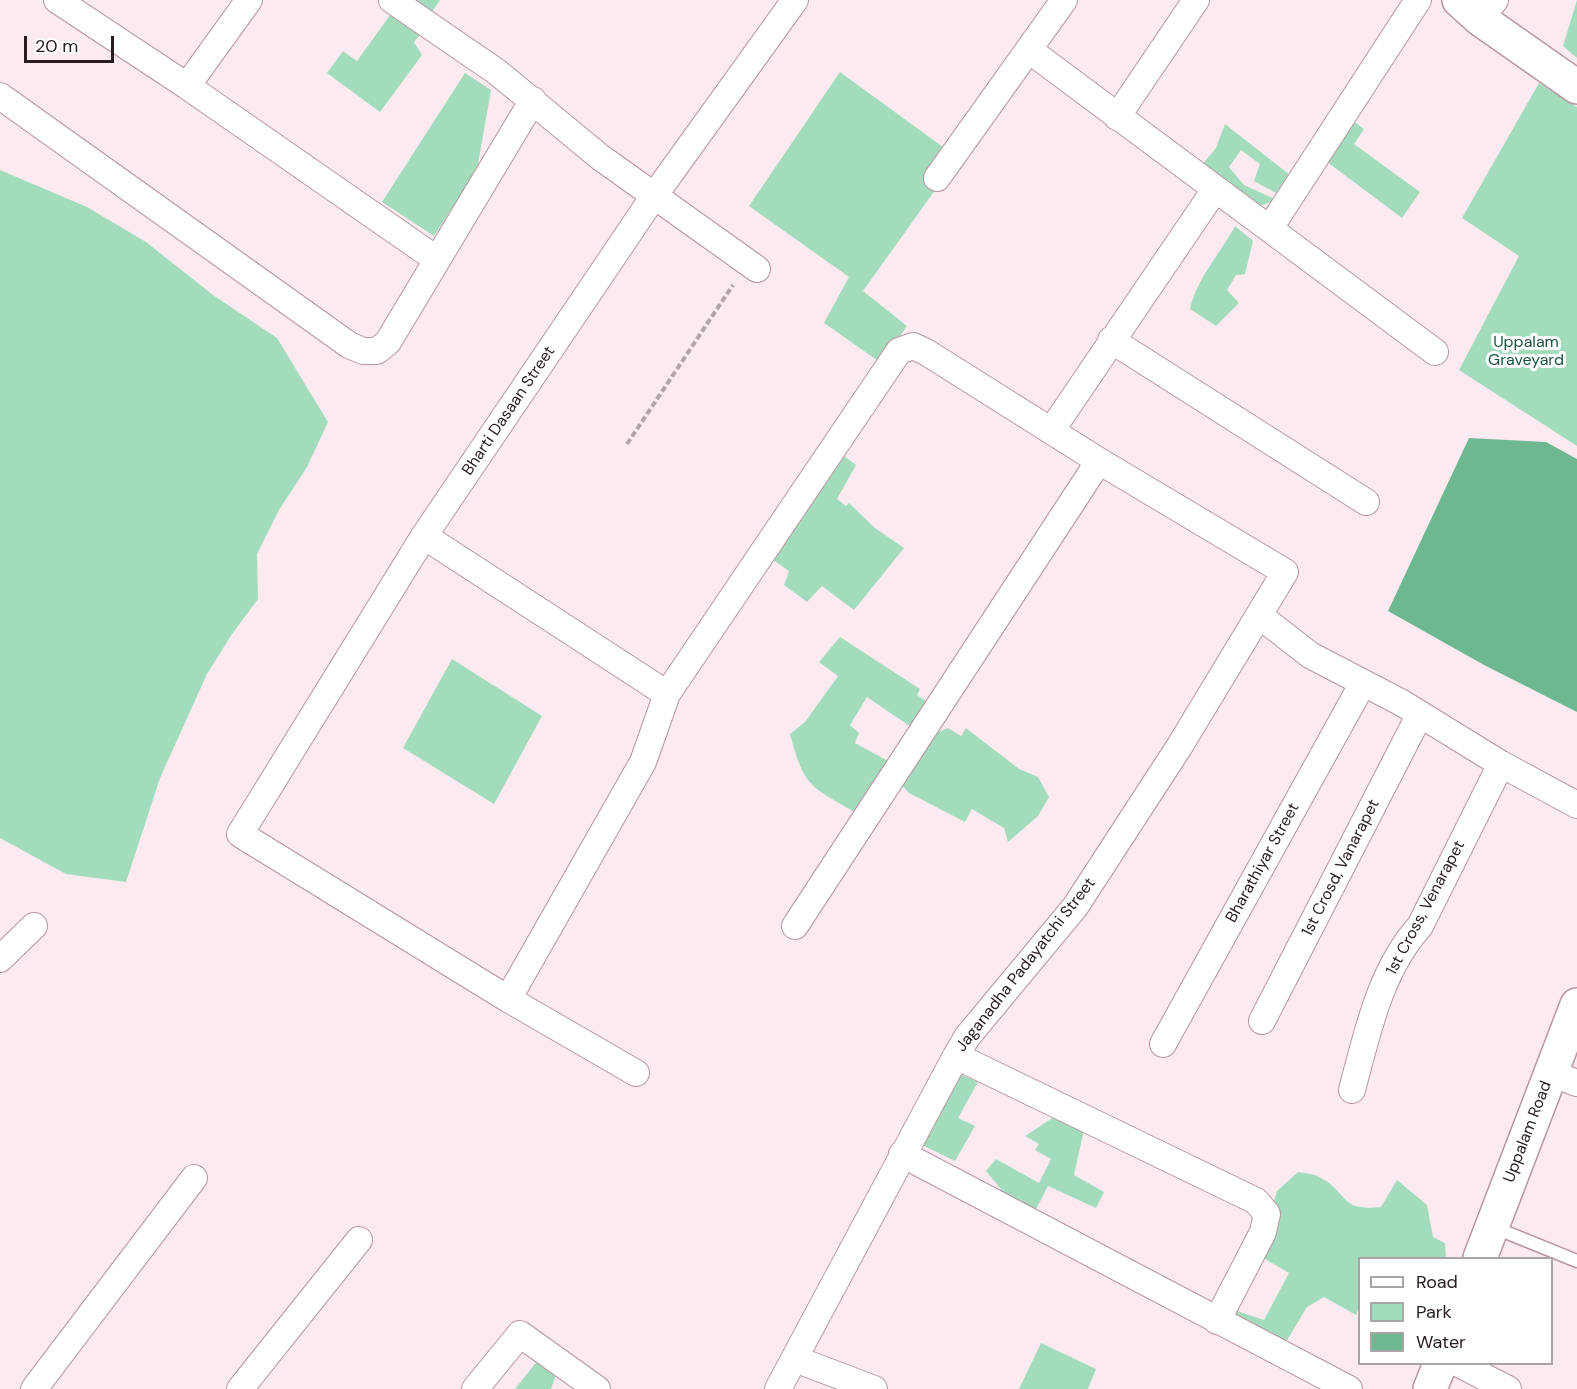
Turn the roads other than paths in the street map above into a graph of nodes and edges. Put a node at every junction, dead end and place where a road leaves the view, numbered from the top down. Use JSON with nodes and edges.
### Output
{"nodes":[{"id":1,"x":57,"y":0,"type":"edge"},
{"id":2,"x":249,"y":0,"type":"edge"},
{"id":3,"x":392,"y":0,"type":"edge"},
{"id":4,"x":795,"y":0,"type":"edge"},
{"id":5,"x":1064,"y":0,"type":"edge"},
{"id":6,"x":1197,"y":0,"type":"edge"},
{"id":7,"x":1418,"y":0,"type":"edge"},
{"id":8,"x":1478,"y":6,"type":"edge"},
{"id":9,"x":1029,"y":50,"type":"junction"},
{"id":10,"x":187,"y":86,"type":"junction"},
{"id":11,"x":1577,"y":87,"type":"edge"},
{"id":12,"x":0,"y":96,"type":"edge"},
{"id":13,"x":532,"y":100,"type":"junction"},
{"id":14,"x":1117,"y":117,"type":"junction"},
{"id":15,"x":937,"y":178,"type":"dead end"},
{"id":16,"x":1215,"y":191,"type":"junction"},
{"id":17,"x":654,"y":196,"type":"junction"},
{"id":18,"x":1270,"y":228,"type":"junction"},
{"id":19,"x":436,"y":260,"type":"junction"},
{"id":20,"x":753,"y":265,"type":"road end"},
{"id":21,"x":1111,"y":340,"type":"junction"},
{"id":22,"x":1434,"y":352,"type":"dead end"},
{"id":23,"x":1051,"y":431,"type":"junction"},
{"id":24,"x":1099,"y":461,"type":"junction"},
{"id":25,"x":1366,"y":502,"type":"dead end"},
{"id":26,"x":424,"y":536,"type":"junction"},
{"id":27,"x":1260,"y":616,"type":"junction"},
{"id":28,"x":1363,"y":683,"type":"junction"},
{"id":29,"x":667,"y":694,"type":"junction"},
{"id":30,"x":1420,"y":714,"type":"junction"},
{"id":31,"x":1501,"y":764,"type":"junction"},
{"id":32,"x":1577,"y":805,"type":"edge"},
{"id":33,"x":34,"y":926,"type":"dead end"},
{"id":34,"x":795,"y":926,"type":"dead end"},
{"id":35,"x":0,"y":958,"type":"edge"},
{"id":36,"x":508,"y":999,"type":"junction"},
{"id":37,"x":1577,"y":1005,"type":"edge"},
{"id":38,"x":1262,"y":1021,"type":"dead end"},
{"id":39,"x":1163,"y":1044,"type":"dead end"},
{"id":40,"x":956,"y":1056,"type":"junction"},
{"id":41,"x":636,"y":1073,"type":"dead end"},
{"id":42,"x":1564,"y":1078,"type":"edge"},
{"id":43,"x":1352,"y":1090,"type":"dead end"},
{"id":44,"x":902,"y":1154,"type":"junction"},
{"id":45,"x":194,"y":1178,"type":"dead end"},
{"id":46,"x":1492,"y":1227,"type":"junction"},
{"id":47,"x":359,"y":1240,"type":"dead end"},
{"id":48,"x":1480,"y":1257,"type":"edge"},
{"id":49,"x":1577,"y":1261,"type":"edge"},
{"id":50,"x":1217,"y":1321,"type":"junction"},
{"id":51,"x":795,"y":1359,"type":"junction"},
{"id":52,"x":1440,"y":1365,"type":"edge"},
{"id":53,"x":1461,"y":1365,"type":"edge"},
{"id":54,"x":34,"y":1389,"type":"edge"},
{"id":55,"x":240,"y":1389,"type":"edge"},
{"id":56,"x":475,"y":1389,"type":"edge"},
{"id":57,"x":597,"y":1389,"type":"edge"},
{"id":58,"x":778,"y":1389,"type":"edge"},
{"id":59,"x":874,"y":1389,"type":"edge"},
{"id":60,"x":1349,"y":1389,"type":"edge"},
{"id":61,"x":1430,"y":1389,"type":"edge"},
{"id":62,"x":1508,"y":1389,"type":"edge"}],
"edges":[{"from":1,"to":10,"type":"street"},
{"from":2,"to":10,"type":"street"},
{"from":3,"to":13,"type":"street"},
{"from":4,"to":17,"type":"street","name":"Bharti Dasaan Street"},
{"from":5,"to":9,"type":"street"},
{"from":6,"to":14,"type":"street"},
{"from":7,"to":18,"type":"street"},
{"from":8,"to":11,"type":"main road"},
{"from":9,"to":14,"type":"street"},
{"from":9,"to":15,"type":"street"},
{"from":10,"to":19,"type":"street"},
{"from":12,"to":19,"type":"street"},
{"from":13,"to":17,"type":"street"},
{"from":13,"to":19,"type":"street"},
{"from":14,"to":16,"type":"street"},
{"from":16,"to":18,"type":"street"},
{"from":16,"to":21,"type":"street"},
{"from":17,"to":20,"type":"street"},
{"from":17,"to":26,"type":"street","name":"Bharti Dasaan Street"},
{"from":18,"to":22,"type":"street"},
{"from":21,"to":23,"type":"street"},
{"from":21,"to":25,"type":"street"},
{"from":23,"to":24,"type":"street"},
{"from":23,"to":29,"type":"street"},
{"from":24,"to":27,"type":"street","name":"Jaganadha Padayatchi Street"},
{"from":24,"to":34,"type":"street"},
{"from":26,"to":29,"type":"street"},
{"from":26,"to":36,"type":"street","name":"Bharti Dasaan Street"},
{"from":27,"to":28,"type":"street"},
{"from":27,"to":40,"type":"street","name":"Jaganadha Padayatchi Street"},
{"from":28,"to":30,"type":"street"},
{"from":28,"to":39,"type":"street","name":"Bharathiyar Street"},
{"from":29,"to":36,"type":"street"},
{"from":30,"to":31,"type":"street"},
{"from":30,"to":38,"type":"street","name":"1st Crosd, Vanarapet"},
{"from":31,"to":32,"type":"street"},
{"from":31,"to":43,"type":"street","name":"1st Cross, Venarapet"},
{"from":33,"to":35,"type":"street"},
{"from":36,"to":41,"type":"street"},
{"from":37,"to":42,"type":"main road","name":"Uppalam Road"},
{"from":40,"to":44,"type":"street","name":"Jaganadha Padayatchi Street"},
{"from":40,"to":50,"type":"street"},
{"from":42,"to":46,"type":"main road","name":"Uppalam Road"},
{"from":44,"to":50,"type":"street"},
{"from":44,"to":51,"type":"street","name":"Jaganadha Padayatchi Street"},
{"from":45,"to":54,"type":"street"},
{"from":46,"to":48,"type":"main road","name":"Uppalam Road"},
{"from":46,"to":49,"type":"lane"},
{"from":47,"to":55,"type":"street"},
{"from":50,"to":60,"type":"street"},
{"from":51,"to":58,"type":"street","name":"Jaganadha Padayatchi Street"},
{"from":51,"to":59,"type":"street"},
{"from":52,"to":61,"type":"main road"},
{"from":53,"to":62,"type":"street"},
{"from":56,"to":57,"type":"street"}]}
